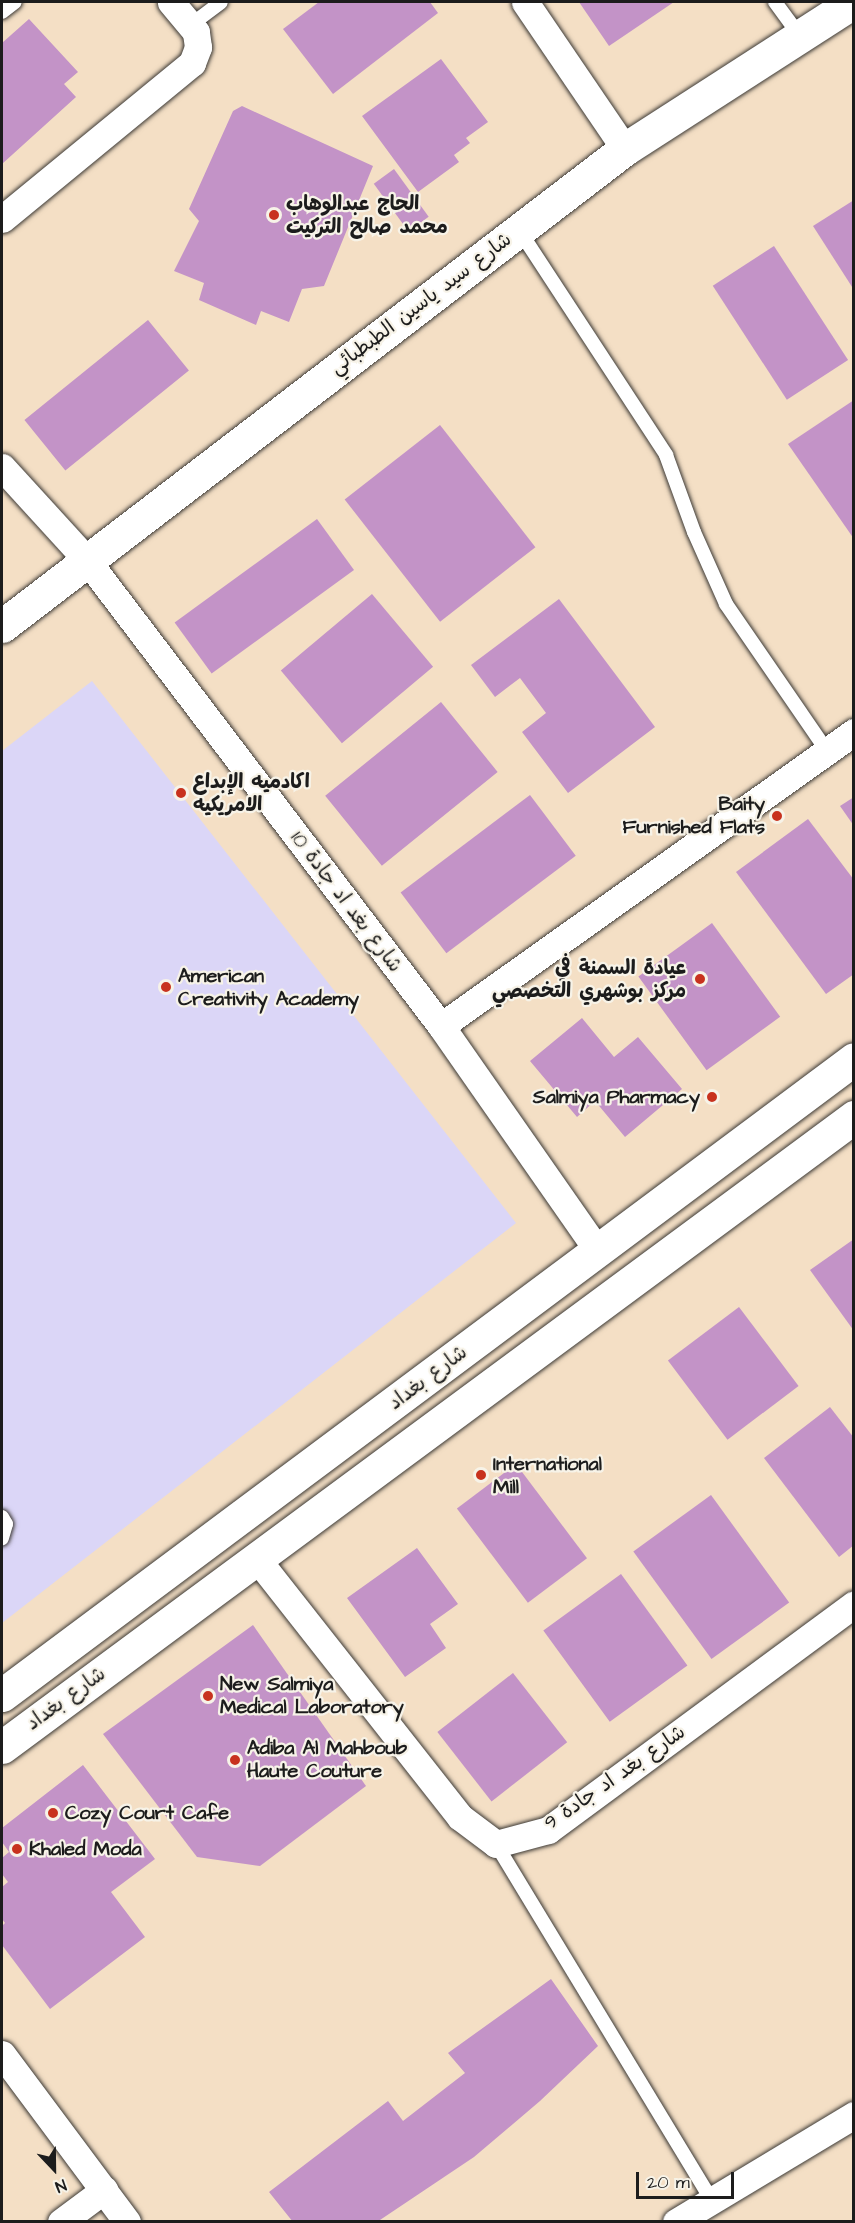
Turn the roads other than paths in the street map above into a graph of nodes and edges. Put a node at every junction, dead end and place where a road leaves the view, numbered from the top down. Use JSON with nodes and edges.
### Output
{"nodes":[{"id":1,"x":15,"y":2,"type":"edge"},
{"id":2,"x":171,"y":2,"type":"edge"},
{"id":3,"x":221,"y":2,"type":"edge"},
{"id":4,"x":525,"y":2,"type":"edge"},
{"id":5,"x":775,"y":2,"type":"edge"},
{"id":6,"x":853,"y":2,"type":"edge"},
{"id":7,"x":2,"y":12,"type":"edge"},
{"id":8,"x":192,"y":24,"type":"junction"},
{"id":9,"x":800,"y":36,"type":"junction"},
{"id":10,"x":625,"y":149,"type":"junction"},
{"id":11,"x":2,"y":219,"type":"edge"},
{"id":12,"x":519,"y":230,"type":"junction"},
{"id":13,"x":2,"y":467,"type":"edge"},
{"id":14,"x":86,"y":559,"type":"junction"},
{"id":15,"x":2,"y":626,"type":"edge"},
{"id":16,"x":854,"y":732,"type":"edge"},
{"id":17,"x":827,"y":751,"type":"junction"},
{"id":18,"x":441,"y":1026,"type":"junction"},
{"id":19,"x":854,"y":1059,"type":"edge"},
{"id":20,"x":854,"y":1117,"type":"edge"},
{"id":21,"x":598,"y":1251,"type":"junction"},
{"id":22,"x":2,"y":1517,"type":"edge"},
{"id":23,"x":2,"y":1538,"type":"edge"},
{"id":24,"x":257,"y":1559,"type":"junction"},
{"id":25,"x":854,"y":1604,"type":"edge"},
{"id":26,"x":2,"y":1695,"type":"edge"},
{"id":27,"x":2,"y":1747,"type":"edge"},
{"id":28,"x":496,"y":1844,"type":"junction"},
{"id":29,"x":2,"y":2054,"type":"edge"},
{"id":30,"x":854,"y":2115,"type":"edge"},
{"id":31,"x":104,"y":2190,"type":"junction"},
{"id":32,"x":712,"y":2200,"type":"junction"},
{"id":33,"x":61,"y":2222,"type":"edge"},
{"id":34,"x":127,"y":2222,"type":"edge"},
{"id":35,"x":676,"y":2222,"type":"edge"}],
"edges":[{"from":1,"to":7,"type":"lane"},
{"from":2,"to":8,"type":"street"},
{"from":3,"to":8,"type":"lane"},
{"from":4,"to":10,"type":"street"},
{"from":5,"to":9,"type":"lane"},
{"from":6,"to":9,"type":"main road","name":"شارع سيد ياسين الطبطبائي"},
{"from":8,"to":11,"type":"street"},
{"from":9,"to":10,"type":"main road","name":"شارع سيد ياسين الطبطبائي"},
{"from":10,"to":12,"type":"main road","name":"شارع سيد ياسين الطبطبائي"},
{"from":12,"to":14,"type":"main road","name":"شارع سيد ياسين الطبطبائي"},
{"from":12,"to":17,"type":"lane"},
{"from":13,"to":14,"type":"street","name":"شارع بغد اد جادة 10"},
{"from":14,"to":15,"type":"main road","name":"شارع سيد ياسين الطبطبائي"},
{"from":14,"to":18,"type":"street","name":"شارع بغد اد جادة 10"},
{"from":16,"to":17,"type":"street"},
{"from":17,"to":18,"type":"street"},
{"from":18,"to":21,"type":"street","name":"شارع بغد اد جادة 10"},
{"from":19,"to":21,"type":"main road","name":"شارع بغداد"},
{"from":20,"to":24,"type":"main road","name":"شارع بغداد"},
{"from":21,"to":26,"type":"main road","name":"شارع بغداد"},
{"from":22,"to":23,"type":"lane"},
{"from":24,"to":27,"type":"main road","name":"شارع بغداد"},
{"from":24,"to":28,"type":"street"},
{"from":25,"to":28,"type":"street","name":"شارع بغد اد جادة 9"},
{"from":28,"to":32,"type":"lane"},
{"from":29,"to":31,"type":"street"},
{"from":30,"to":32,"type":"street"},
{"from":31,"to":33,"type":"street"},
{"from":31,"to":34,"type":"street"},
{"from":32,"to":35,"type":"street"}]}
